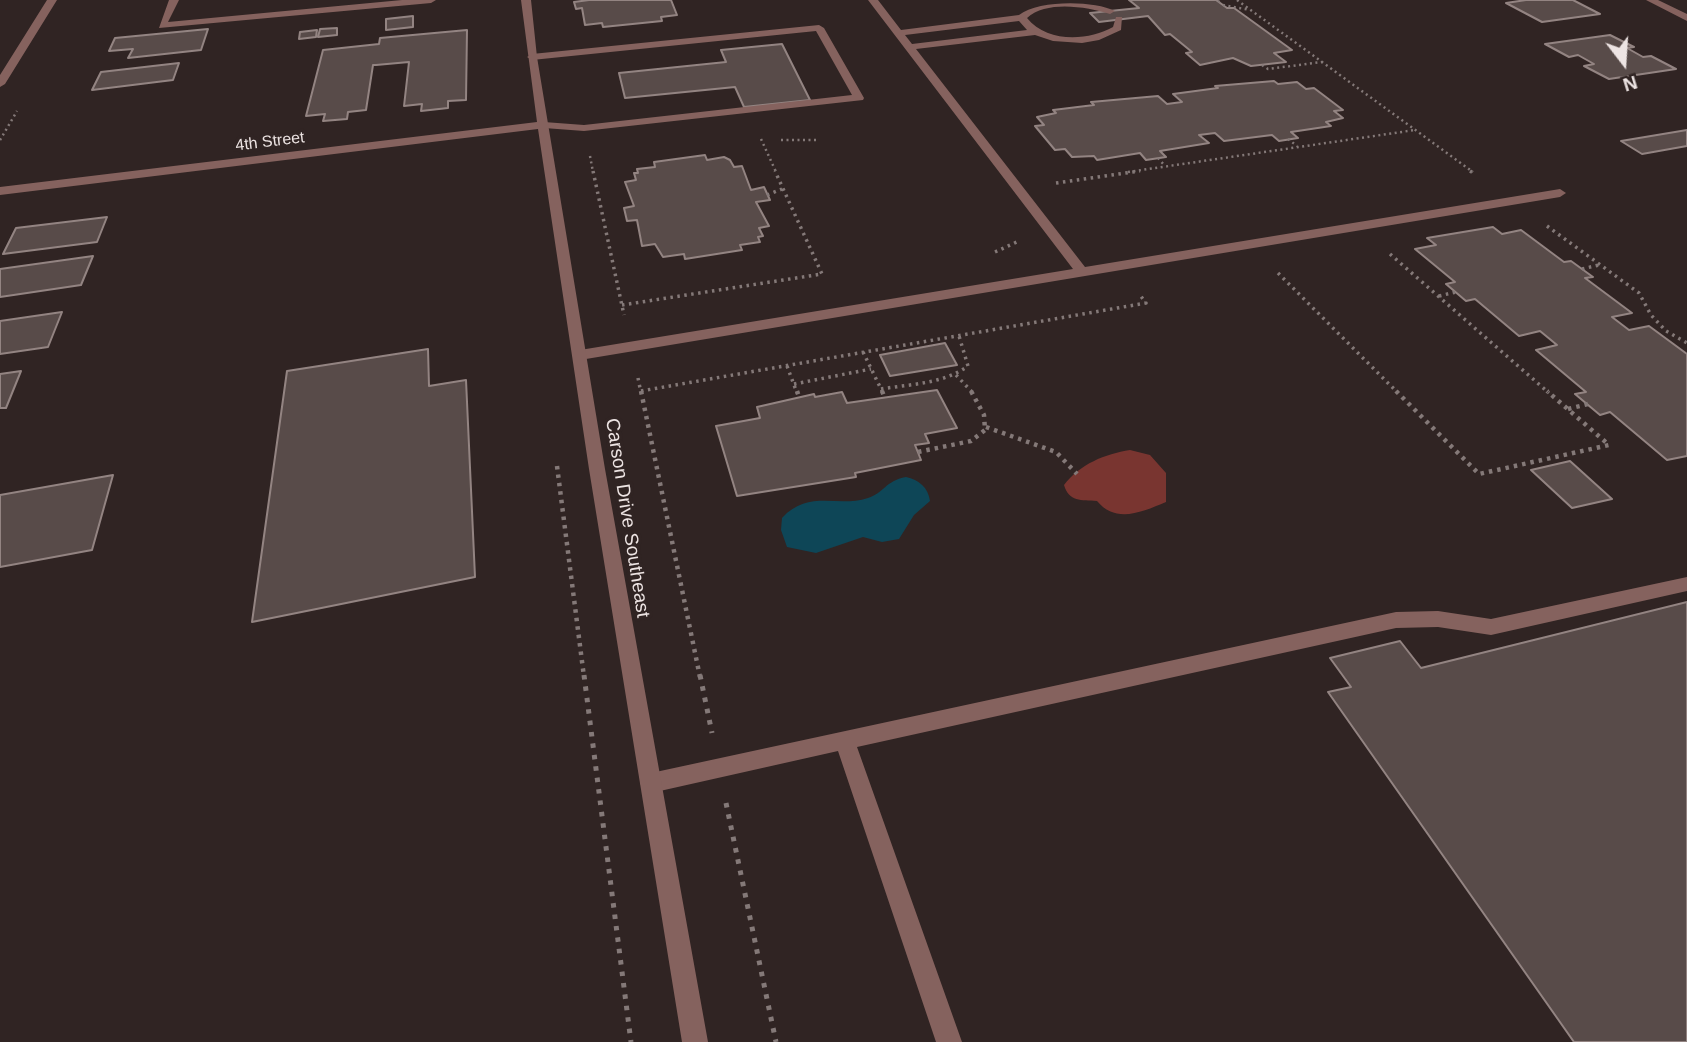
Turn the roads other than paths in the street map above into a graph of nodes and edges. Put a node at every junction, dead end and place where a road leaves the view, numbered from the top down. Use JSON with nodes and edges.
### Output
{"nodes":[{"id":1,"x":51,"y":0,"type":"edge"},
{"id":2,"x":174,"y":0,"type":"edge"},
{"id":3,"x":431,"y":0,"type":"edge"},
{"id":4,"x":526,"y":0,"type":"edge"},
{"id":5,"x":873,"y":0,"type":"edge"},
{"id":6,"x":1651,"y":0,"type":"edge"},
{"id":7,"x":1111,"y":11,"type":"dead end"},
{"id":8,"x":1022,"y":18,"type":"junction"},
{"id":9,"x":1687,"y":18,"type":"edge"},
{"id":10,"x":1119,"y":19,"type":"dead end"},
{"id":11,"x":1036,"y":32,"type":"junction"},
{"id":12,"x":899,"y":33,"type":"junction"},
{"id":13,"x":910,"y":47,"type":"junction"},
{"id":14,"x":532,"y":57,"type":"junction"},
{"id":15,"x":0,"y":84,"type":"edge"},
{"id":16,"x":544,"y":125,"type":"junction"},
{"id":17,"x":0,"y":191,"type":"edge"},
{"id":18,"x":1560,"y":193,"type":"dead end"},
{"id":19,"x":1082,"y":272,"type":"junction"},
{"id":20,"x":580,"y":355,"type":"junction"},
{"id":21,"x":1687,"y":584,"type":"edge"},
{"id":22,"x":845,"y":742,"type":"junction"},
{"id":23,"x":651,"y":783,"type":"junction"},
{"id":24,"x":695,"y":1042,"type":"edge"},
{"id":25,"x":949,"y":1042,"type":"edge"}],
"edges":[{"from":1,"to":15,"type":"street"},
{"from":2,"to":3,"type":"street"},
{"from":4,"to":14,"type":"street","name":"Carson Drive Southeast"},
{"from":5,"to":12,"type":"street"},
{"from":6,"to":9,"type":"street"},
{"from":7,"to":8,"type":"street"},
{"from":8,"to":11,"type":"street"},
{"from":8,"to":12,"type":"street"},
{"from":10,"to":11,"type":"street"},
{"from":11,"to":13,"type":"street"},
{"from":12,"to":13,"type":"street"},
{"from":13,"to":19,"type":"street"},
{"from":14,"to":16,"type":"street","name":"Carson Drive Southeast"},
{"from":14,"to":16,"type":"street","name":"4th Street"},
{"from":16,"to":17,"type":"street","name":"4th Street"},
{"from":16,"to":20,"type":"street","name":"Carson Drive Southeast"},
{"from":18,"to":19,"type":"street"},
{"from":19,"to":20,"type":"street"},
{"from":20,"to":23,"type":"street","name":"Carson Drive Southeast"},
{"from":21,"to":22,"type":"street"},
{"from":22,"to":23,"type":"street"},
{"from":22,"to":25,"type":"street"},
{"from":23,"to":24,"type":"street","name":"Carson Drive Southeast"}]}
